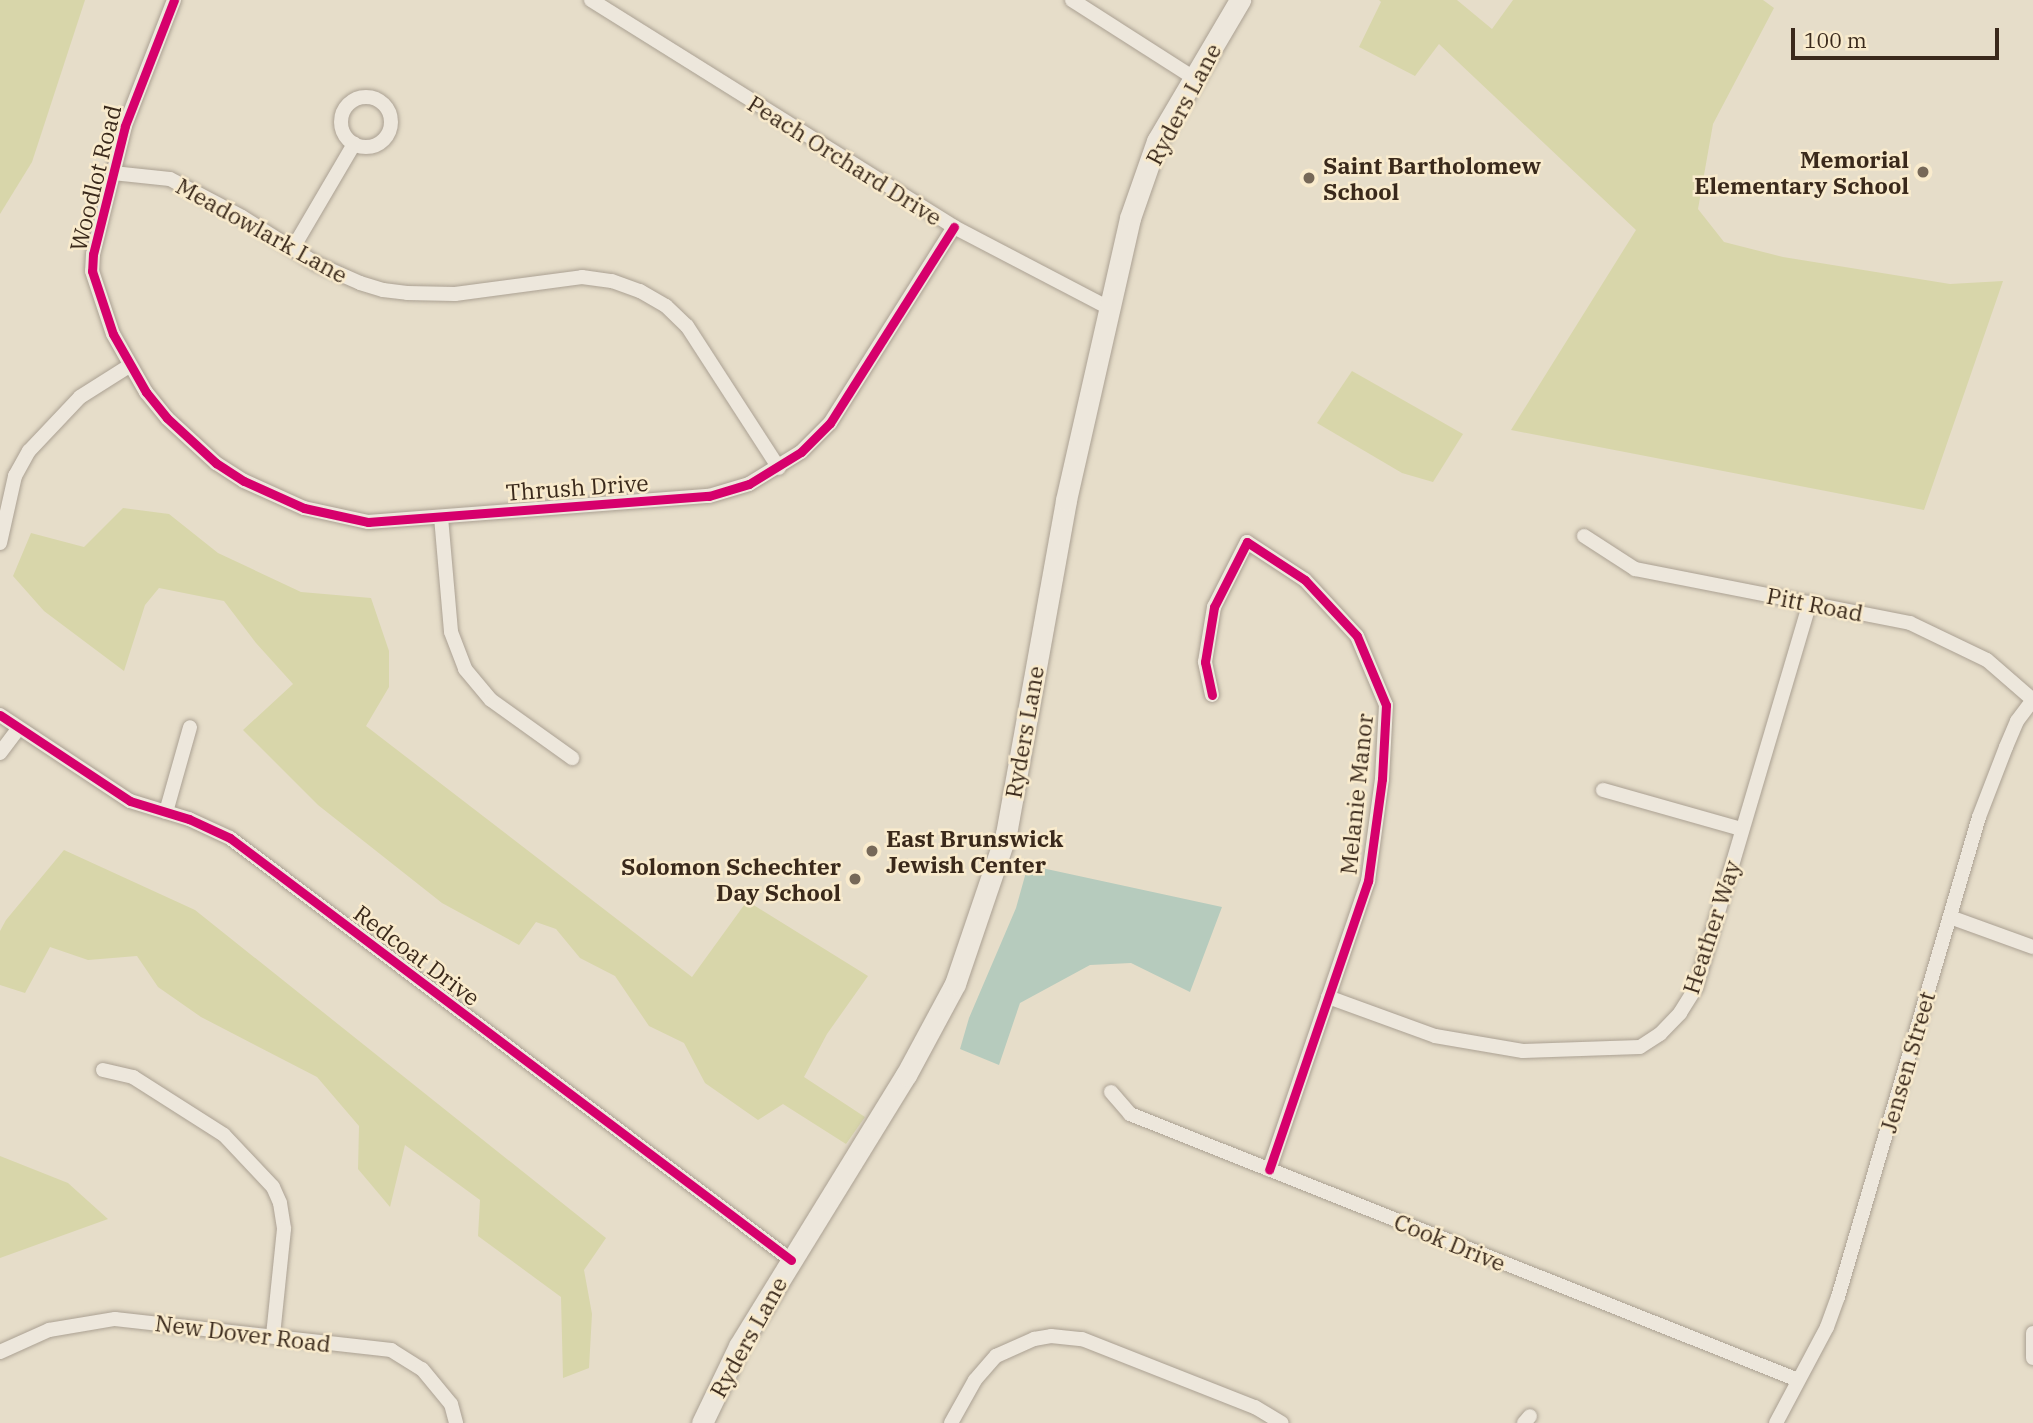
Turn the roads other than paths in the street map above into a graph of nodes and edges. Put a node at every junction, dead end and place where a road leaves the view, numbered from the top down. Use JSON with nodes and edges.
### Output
{"nodes":[{"id":1,"x":173,"y":0,"type":"edge"},
{"id":2,"x":591,"y":0,"type":"edge"},
{"id":3,"x":1072,"y":0,"type":"edge"},
{"id":4,"x":1240,"y":0,"type":"edge"},
{"id":5,"x":1194,"y":78,"type":"junction"},
{"id":6,"x":354,"y":144,"type":"dead end"},
{"id":7,"x":113,"y":173,"type":"junction"},
{"id":8,"x":954,"y":227,"type":"junction"},
{"id":9,"x":293,"y":248,"type":"junction"},
{"id":10,"x":1107,"y":307,"type":"junction"},
{"id":11,"x":129,"y":366,"type":"junction"},
{"id":12,"x":779,"y":468,"type":"junction"},
{"id":13,"x":441,"y":517,"type":"junction"},
{"id":14,"x":1584,"y":536,"type":"dead end"},
{"id":15,"x":0,"y":543,"type":"edge"},
{"id":16,"x":1810,"y":603,"type":"junction"},
{"id":17,"x":1212,"y":695,"type":"dead end"},
{"id":18,"x":2033,"y":700,"type":"edge"},
{"id":19,"x":0,"y":715,"type":"edge"},
{"id":20,"x":190,"y":727,"type":"dead end"},
{"id":21,"x":19,"y":728,"type":"junction"},
{"id":22,"x":0,"y":753,"type":"edge"},
{"id":23,"x":572,"y":758,"type":"dead end"},
{"id":24,"x":1604,"y":790,"type":"dead end"},
{"id":25,"x":166,"y":812,"type":"junction"},
{"id":26,"x":1741,"y":829,"type":"junction"},
{"id":27,"x":1950,"y":917,"type":"junction"},
{"id":28,"x":2033,"y":947,"type":"edge"},
{"id":29,"x":1328,"y":997,"type":"junction"},
{"id":30,"x":103,"y":1070,"type":"dead end"},
{"id":31,"x":1111,"y":1092,"type":"dead end"},
{"id":32,"x":1269,"y":1170,"type":"junction"},
{"id":33,"x":791,"y":1260,"type":"junction"},
{"id":34,"x":2033,"y":1333,"type":"edge"},
{"id":35,"x":273,"y":1336,"type":"junction"},
{"id":36,"x":0,"y":1352,"type":"edge"},
{"id":37,"x":2033,"y":1358,"type":"edge"},
{"id":38,"x":1798,"y":1380,"type":"junction"},
{"id":39,"x":456,"y":1423,"type":"edge"},
{"id":40,"x":702,"y":1423,"type":"edge"},
{"id":41,"x":951,"y":1423,"type":"edge"},
{"id":42,"x":1282,"y":1423,"type":"edge"},
{"id":43,"x":1776,"y":1423,"type":"edge"}],
"edges":[{"from":1,"to":7,"type":"street","name":"Woodlot Road"},
{"from":2,"to":8,"type":"street","name":"Peach Orchard Drive"},
{"from":3,"to":5,"type":"street"},
{"from":4,"to":5,"type":"main road","name":"Ryders Lane"},
{"from":5,"to":10,"type":"main road","name":"Ryders Lane"},
{"from":6,"to":9,"type":"street"},
{"from":7,"to":9,"type":"street","name":"Meadowlark Lane"},
{"from":7,"to":11,"type":"street","name":"Woodlot Road"},
{"from":8,"to":10,"type":"street","name":"Peach Orchard Drive"},
{"from":8,"to":12,"type":"street","name":"Thrush Drive"},
{"from":9,"to":12,"type":"street","name":"Meadowlark Lane"},
{"from":10,"to":33,"type":"main road","name":"Ryders Lane"},
{"from":11,"to":13,"type":"street","name":"Thrush Drive"},
{"from":11,"to":15,"type":"street"},
{"from":12,"to":13,"type":"street","name":"Thrush Drive"},
{"from":13,"to":23,"type":"street"},
{"from":14,"to":16,"type":"street","name":"Pitt Road"},
{"from":16,"to":18,"type":"street","name":"Pitt Road"},
{"from":16,"to":26,"type":"street","name":"Heather Way"},
{"from":17,"to":29,"type":"street","name":"Melanie Manor"},
{"from":18,"to":27,"type":"street","name":"Jensen Street"},
{"from":19,"to":21,"type":"street","name":"Redcoat Drive"},
{"from":20,"to":25,"type":"street"},
{"from":21,"to":22,"type":"street"},
{"from":21,"to":25,"type":"street","name":"Redcoat Drive"},
{"from":24,"to":26,"type":"street"},
{"from":25,"to":33,"type":"street","name":"Redcoat Drive"},
{"from":26,"to":29,"type":"street","name":"Heather Way"},
{"from":27,"to":28,"type":"street"},
{"from":27,"to":38,"type":"street","name":"Jensen Street"},
{"from":29,"to":32,"type":"street","name":"Melanie Manor"},
{"from":30,"to":35,"type":"street"},
{"from":31,"to":32,"type":"street","name":"Cook Drive"},
{"from":32,"to":38,"type":"street","name":"Cook Drive"},
{"from":33,"to":40,"type":"main road","name":"Ryders Lane"},
{"from":34,"to":37,"type":"street"},
{"from":35,"to":36,"type":"street","name":"New Dover Road"},
{"from":35,"to":39,"type":"street","name":"New Dover Road"},
{"from":38,"to":43,"type":"street","name":"Jensen Street"},
{"from":41,"to":42,"type":"street"}]}
